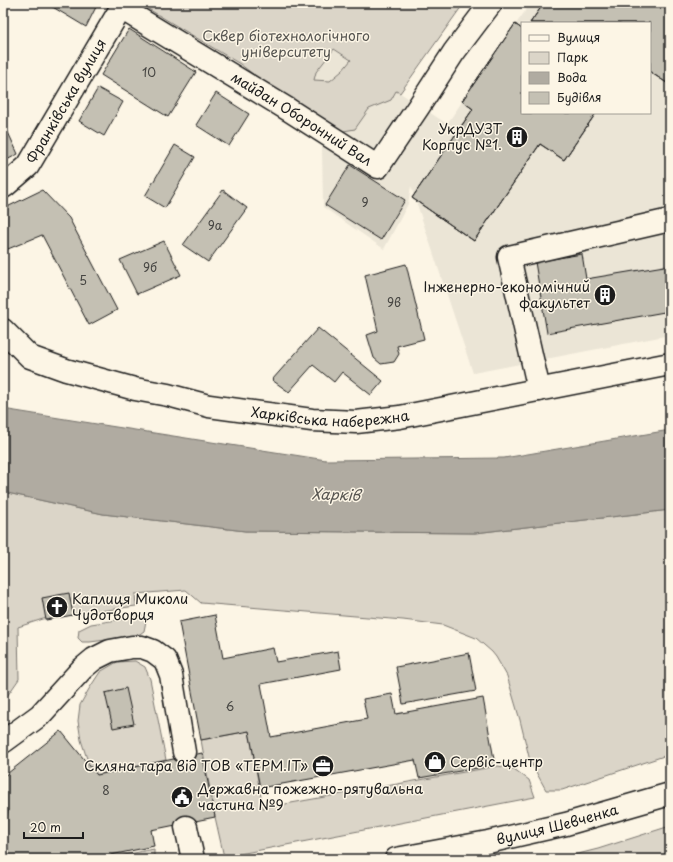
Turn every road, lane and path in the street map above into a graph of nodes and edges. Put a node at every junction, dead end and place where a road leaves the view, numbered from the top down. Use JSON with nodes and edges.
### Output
{"nodes":[{"id":1,"x":491,"y":3,"type":"edge"},
{"id":2,"x":122,"y":6,"type":"edge"},
{"id":3,"x":3,"y":187,"type":"edge"},
{"id":4,"x":670,"y":220,"type":"edge"},
{"id":5,"x":3,"y":330,"type":"edge"},
{"id":6,"x":670,"y":364,"type":"edge"},
{"id":7,"x":540,"y":390,"type":"junction"},
{"id":8,"x":3,"y":742,"type":"edge"},
{"id":9,"x":184,"y":752,"type":"dead end"},
{"id":10,"x":670,"y":794,"type":"edge"},
{"id":11,"x":186,"y":827,"type":"dead end"},
{"id":12,"x":193,"y":859,"type":"edge"},
{"id":13,"x":396,"y":859,"type":"edge"}],
"edges":[{"from":1,"to":2,"type":"street","name":"майдан Оборонний Вал"},
{"from":2,"to":3,"type":"street","name":"Франківська вулиця"},
{"from":4,"to":7,"type":"street"},
{"from":5,"to":7,"type":"street","name":"Харківська набережна"},
{"from":6,"to":7,"type":"street","name":"Харківська набережна"},
{"from":8,"to":9,"type":"street"},
{"from":10,"to":13,"type":"street","name":"вулиця Шевченка"},
{"from":11,"to":12,"type":"street"}]}
